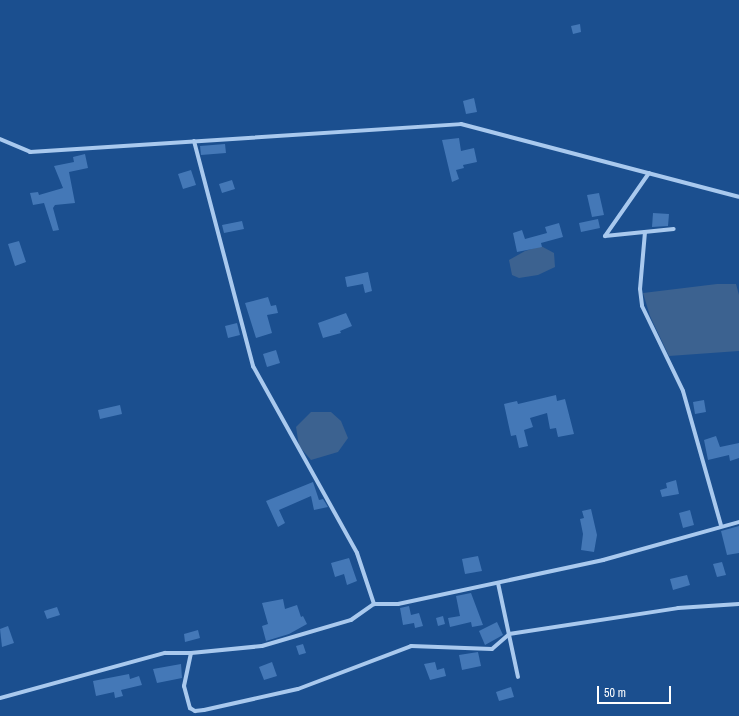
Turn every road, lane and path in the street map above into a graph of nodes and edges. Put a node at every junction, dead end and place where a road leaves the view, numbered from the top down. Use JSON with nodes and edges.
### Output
{"nodes":[{"id":1,"x":0,"y":139,"type":"edge"},
{"id":2,"x":194,"y":142,"type":"junction"},
{"id":3,"x":649,"y":173,"type":"junction"},
{"id":4,"x":739,"y":197,"type":"edge"},
{"id":5,"x":674,"y":229,"type":"dead end"},
{"id":6,"x":645,"y":232,"type":"junction"},
{"id":7,"x":739,"y":522,"type":"edge"},
{"id":8,"x":721,"y":525,"type":"junction"},
{"id":9,"x":498,"y":583,"type":"junction"},
{"id":10,"x":374,"y":604,"type":"junction"},
{"id":11,"x":739,"y":604,"type":"edge"},
{"id":12,"x":509,"y":634,"type":"junction"},
{"id":13,"x":191,"y":653,"type":"junction"},
{"id":14,"x":518,"y":677,"type":"dead end"},
{"id":15,"x":0,"y":698,"type":"edge"}],
"edges":[{"from":1,"to":2,"type":"street"},
{"from":2,"to":3,"type":"street"},
{"from":2,"to":10,"type":"street"},
{"from":3,"to":4,"type":"street"},
{"from":3,"to":6,"type":"street"},
{"from":5,"to":6,"type":"street"},
{"from":6,"to":8,"type":"street"},
{"from":7,"to":8,"type":"street"},
{"from":8,"to":9,"type":"street"},
{"from":9,"to":10,"type":"street"},
{"from":9,"to":12,"type":"street"},
{"from":10,"to":13,"type":"street"},
{"from":11,"to":12,"type":"street"},
{"from":12,"to":13,"type":"street"},
{"from":12,"to":14,"type":"street"},
{"from":13,"to":15,"type":"street"}]}
